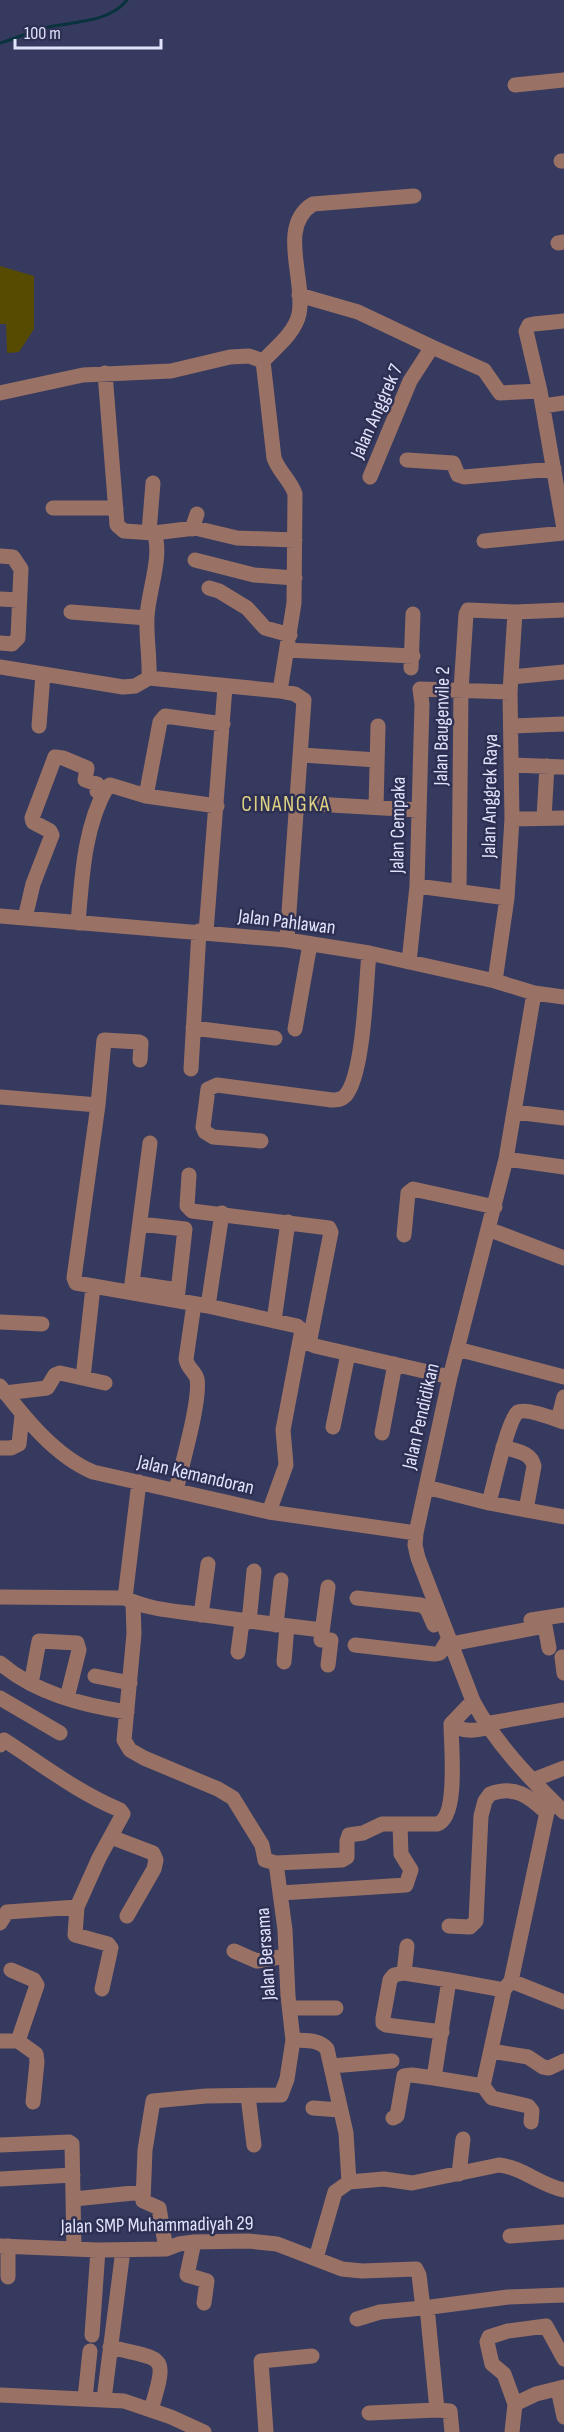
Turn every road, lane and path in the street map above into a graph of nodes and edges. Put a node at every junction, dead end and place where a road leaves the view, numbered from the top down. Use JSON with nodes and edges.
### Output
{"nodes":[{"id":1,"x":564,"y":80,"type":"edge"},
{"id":2,"x":515,"y":85,"type":"dead end"},
{"id":3,"x":414,"y":196,"type":"dead end"},
{"id":4,"x":299,"y":295,"type":"junction"},
{"id":5,"x":564,"y":321,"type":"edge"},
{"id":6,"x":432,"y":346,"type":"junction"},
{"id":7,"x":263,"y":361,"type":"junction"},
{"id":8,"x":105,"y":373,"type":"junction"},
{"id":9,"x":0,"y":393,"type":"edge"},
{"id":10,"x":542,"y":399,"type":"junction"},
{"id":11,"x":564,"y":403,"type":"edge"},
{"id":12,"x":407,"y":460,"type":"dead end"},
{"id":13,"x":554,"y":469,"type":"junction"},
{"id":14,"x":370,"y":477,"type":"dead end"},
{"id":15,"x":153,"y":483,"type":"dead end"},
{"id":16,"x":562,"y":500,"type":"edge"},
{"id":17,"x":53,"y":508,"type":"dead end"},
{"id":18,"x":116,"y":508,"type":"junction"},
{"id":19,"x":564,"y":529,"type":"edge"},
{"id":20,"x":152,"y":532,"type":"junction"},
{"id":21,"x":564,"y":533,"type":"edge"},
{"id":22,"x":295,"y":540,"type":"junction"},
{"id":23,"x":484,"y":541,"type":"dead end"},
{"id":24,"x":0,"y":556,"type":"edge"},
{"id":25,"x":195,"y":560,"type":"dead end"},
{"id":26,"x":295,"y":578,"type":"junction"},
{"id":27,"x":209,"y":588,"type":"dead end"},
{"id":28,"x":0,"y":600,"type":"edge"},
{"id":29,"x":20,"y":600,"type":"junction"},
{"id":30,"x":564,"y":610,"type":"edge"},
{"id":31,"x":71,"y":612,"type":"dead end"},
{"id":32,"x":515,"y":612,"type":"junction"},
{"id":33,"x":413,"y":614,"type":"dead end"},
{"id":34,"x":147,"y":618,"type":"junction"},
{"id":35,"x":0,"y":643,"type":"edge"},
{"id":36,"x":289,"y":643,"type":"junction"},
{"id":37,"x":0,"y":667,"type":"edge"},
{"id":38,"x":564,"y":672,"type":"edge"},
{"id":39,"x":43,"y":674,"type":"junction"},
{"id":40,"x":149,"y":678,"type":"junction"},
{"id":41,"x":511,"y":685,"type":"junction"},
{"id":42,"x":225,"y":687,"type":"junction"},
{"id":43,"x":461,"y":690,"type":"junction"},
{"id":44,"x":280,"y":692,"type":"junction"},
{"id":45,"x":223,"y":724,"type":"junction"},
{"id":46,"x":564,"y":724,"type":"edge"},
{"id":47,"x":39,"y":726,"type":"dead end"},
{"id":48,"x":378,"y":726,"type":"dead end"},
{"id":49,"x":512,"y":726,"type":"junction"},
{"id":50,"x":302,"y":755,"type":"junction"},
{"id":51,"x":377,"y":760,"type":"junction"},
{"id":52,"x":512,"y":765,"type":"junction"},
{"id":53,"x":547,"y":766,"type":"junction"},
{"id":54,"x":564,"y":767,"type":"edge"},
{"id":55,"x":103,"y":794,"type":"junction"},
{"id":56,"x":146,"y":796,"type":"junction"},
{"id":57,"x":297,"y":803,"type":"junction"},
{"id":58,"x":216,"y":806,"type":"junction"},
{"id":59,"x":376,"y":807,"type":"junction"},
{"id":60,"x":418,"y":810,"type":"junction"},
{"id":61,"x":544,"y":818,"type":"junction"},
{"id":62,"x":512,"y":819,"type":"junction"},
{"id":63,"x":564,"y":819,"type":"edge"},
{"id":64,"x":417,"y":885,"type":"junction"},
{"id":65,"x":459,"y":891,"type":"junction"},
{"id":66,"x":507,"y":898,"type":"junction"},
{"id":67,"x":0,"y":916,"type":"edge"},
{"id":68,"x":24,"y":918,"type":"junction"},
{"id":69,"x":78,"y":923,"type":"junction"},
{"id":70,"x":202,"y":932,"type":"junction"},
{"id":71,"x":287,"y":940,"type":"junction"},
{"id":72,"x":310,"y":944,"type":"junction"},
{"id":73,"x":369,"y":953,"type":"junction"},
{"id":74,"x":408,"y":962,"type":"junction"},
{"id":75,"x":495,"y":981,"type":"junction"},
{"id":76,"x":534,"y":993,"type":"junction"},
{"id":77,"x":564,"y":997,"type":"edge"},
{"id":78,"x":193,"y":1028,"type":"junction"},
{"id":79,"x":295,"y":1029,"type":"dead end"},
{"id":80,"x":275,"y":1038,"type":"dead end"},
{"id":81,"x":140,"y":1060,"type":"dead end"},
{"id":82,"x":191,"y":1070,"type":"dead end"},
{"id":83,"x":0,"y":1097,"type":"edge"},
{"id":84,"x":98,"y":1105,"type":"junction"},
{"id":85,"x":515,"y":1112,"type":"junction"},
{"id":86,"x":564,"y":1118,"type":"edge"},
{"id":87,"x":261,"y":1142,"type":"dead end"},
{"id":88,"x":150,"y":1143,"type":"dead end"},
{"id":89,"x":506,"y":1159,"type":"junction"},
{"id":90,"x":564,"y":1167,"type":"edge"},
{"id":91,"x":189,"y":1175,"type":"dead end"},
{"id":92,"x":495,"y":1207,"type":"junction"},
{"id":93,"x":222,"y":1214,"type":"junction"},
{"id":94,"x":288,"y":1222,"type":"junction"},
{"id":95,"x":140,"y":1224,"type":"junction"},
{"id":96,"x":488,"y":1229,"type":"junction"},
{"id":97,"x":404,"y":1235,"type":"dead end"},
{"id":98,"x":564,"y":1258,"type":"edge"},
{"id":99,"x":93,"y":1287,"type":"junction"},
{"id":100,"x":178,"y":1296,"type":"junction"},
{"id":101,"x":201,"y":1305,"type":"junction"},
{"id":102,"x":274,"y":1321,"type":"junction"},
{"id":103,"x":0,"y":1322,"type":"edge"},
{"id":104,"x":42,"y":1324,"type":"dead end"},
{"id":105,"x":305,"y":1342,"type":"junction"},
{"id":106,"x":457,"y":1349,"type":"junction"},
{"id":107,"x":348,"y":1354,"type":"junction"},
{"id":108,"x":395,"y":1364,"type":"junction"},
{"id":109,"x":450,"y":1377,"type":"junction"},
{"id":110,"x":564,"y":1377,"type":"edge"},
{"id":111,"x":83,"y":1378,"type":"junction"},
{"id":112,"x":105,"y":1383,"type":"dead end"},
{"id":113,"x":3,"y":1389,"type":"edge"},
{"id":114,"x":564,"y":1397,"type":"edge"},
{"id":115,"x":22,"y":1415,"type":"junction"},
{"id":116,"x":561,"y":1421,"type":"edge"},
{"id":117,"x":333,"y":1427,"type":"dead end"},
{"id":118,"x":382,"y":1432,"type":"dead end"},
{"id":119,"x":503,"y":1447,"type":"junction"},
{"id":120,"x":0,"y":1448,"type":"edge"},
{"id":121,"x":139,"y":1482,"type":"junction"},
{"id":122,"x":426,"y":1487,"type":"junction"},
{"id":123,"x":176,"y":1491,"type":"junction"},
{"id":124,"x":489,"y":1503,"type":"junction"},
{"id":125,"x":526,"y":1510,"type":"junction"},
{"id":126,"x":269,"y":1512,"type":"junction"},
{"id":127,"x":564,"y":1517,"type":"edge"},
{"id":128,"x":416,"y":1533,"type":"junction"},
{"id":129,"x":208,"y":1564,"type":"dead end"},
{"id":130,"x":254,"y":1571,"type":"dead end"},
{"id":131,"x":281,"y":1580,"type":"dead end"},
{"id":132,"x":328,"y":1587,"type":"dead end"},
{"id":133,"x":0,"y":1597,"type":"edge"},
{"id":134,"x":357,"y":1598,"type":"dead end"},
{"id":135,"x":129,"y":1600,"type":"junction"},
{"id":136,"x":201,"y":1615,"type":"junction"},
{"id":137,"x":564,"y":1615,"type":"edge"},
{"id":138,"x":246,"y":1622,"type":"junction"},
{"id":139,"x":282,"y":1625,"type":"junction"},
{"id":140,"x":322,"y":1630,"type":"junction"},
{"id":141,"x":448,"y":1641,"type":"junction"},
{"id":142,"x":355,"y":1645,"type":"dead end"},
{"id":143,"x":549,"y":1648,"type":"dead end"},
{"id":144,"x":238,"y":1652,"type":"dead end"},
{"id":145,"x":562,"y":1657,"type":"dead end"},
{"id":146,"x":284,"y":1662,"type":"dead end"},
{"id":147,"x":0,"y":1663,"type":"edge"},
{"id":148,"x":328,"y":1665,"type":"dead end"},
{"id":149,"x":564,"y":1673,"type":"edge"},
{"id":150,"x":95,"y":1676,"type":"dead end"},
{"id":151,"x":130,"y":1683,"type":"junction"},
{"id":152,"x":31,"y":1684,"type":"junction"},
{"id":153,"x":472,"y":1693,"type":"junction"},
{"id":154,"x":0,"y":1698,"type":"edge"},
{"id":155,"x":67,"y":1698,"type":"junction"},
{"id":156,"x":564,"y":1710,"type":"edge"},
{"id":157,"x":127,"y":1712,"type":"junction"},
{"id":158,"x":451,"y":1725,"type":"junction"},
{"id":159,"x":486,"y":1726,"type":"junction"},
{"id":160,"x":60,"y":1733,"type":"dead end"},
{"id":161,"x":0,"y":1745,"type":"edge"},
{"id":162,"x":564,"y":1768,"type":"edge"},
{"id":163,"x":534,"y":1780,"type":"junction"},
{"id":164,"x":548,"y":1805,"type":"junction"},
{"id":165,"x":564,"y":1812,"type":"edge"},
{"id":166,"x":400,"y":1825,"type":"junction"},
{"id":167,"x":111,"y":1837,"type":"junction"},
{"id":168,"x":276,"y":1863,"type":"junction"},
{"id":169,"x":281,"y":1893,"type":"junction"},
{"id":170,"x":77,"y":1907,"type":"junction"},
{"id":171,"x":127,"y":1916,"type":"dead end"},
{"id":172,"x":0,"y":1923,"type":"edge"},
{"id":173,"x":449,"y":1926,"type":"dead end"},
{"id":174,"x":407,"y":1946,"type":"dead end"},
{"id":175,"x":234,"y":1951,"type":"dead end"},
{"id":176,"x":286,"y":1956,"type":"junction"},
{"id":177,"x":11,"y":1970,"type":"dead end"},
{"id":178,"x":404,"y":1973,"type":"junction"},
{"id":179,"x":449,"y":1980,"type":"junction"},
{"id":180,"x":507,"y":1986,"type":"junction"},
{"id":181,"x":102,"y":1989,"type":"dead end"},
{"id":182,"x":564,"y":2002,"type":"edge"},
{"id":183,"x":290,"y":2008,"type":"junction"},
{"id":184,"x":336,"y":2008,"type":"dead end"},
{"id":185,"x":442,"y":2032,"type":"junction"},
{"id":186,"x":293,"y":2040,"type":"junction"},
{"id":187,"x":0,"y":2041,"type":"edge"},
{"id":188,"x":18,"y":2041,"type":"junction"},
{"id":189,"x":490,"y":2051,"type":"junction"},
{"id":190,"x":392,"y":2061,"type":"dead end"},
{"id":191,"x":564,"y":2061,"type":"edge"},
{"id":192,"x":331,"y":2066,"type":"junction"},
{"id":193,"x":434,"y":2078,"type":"junction"},
{"id":194,"x":483,"y":2086,"type":"junction"},
{"id":195,"x":248,"y":2096,"type":"junction"},
{"id":196,"x":33,"y":2102,"type":"dead end"},
{"id":197,"x":313,"y":2108,"type":"dead end"},
{"id":198,"x":340,"y":2110,"type":"junction"},
{"id":199,"x":393,"y":2118,"type":"dead end"},
{"id":200,"x":531,"y":2122,"type":"dead end"},
{"id":201,"x":463,"y":2139,"type":"dead end"},
{"id":202,"x":0,"y":2145,"type":"edge"},
{"id":203,"x":254,"y":2145,"type":"dead end"},
{"id":204,"x":459,"y":2174,"type":"junction"},
{"id":205,"x":73,"y":2175,"type":"junction"},
{"id":206,"x":0,"y":2179,"type":"edge"},
{"id":207,"x":349,"y":2182,"type":"junction"},
{"id":208,"x":564,"y":2190,"type":"edge"},
{"id":209,"x":143,"y":2192,"type":"junction"},
{"id":210,"x":74,"y":2199,"type":"junction"},
{"id":211,"x":564,"y":2232,"type":"edge"},
{"id":212,"x":510,"y":2236,"type":"dead end"},
{"id":213,"x":194,"y":2242,"type":"junction"},
{"id":214,"x":4,"y":2246,"type":"edge"},
{"id":215,"x":74,"y":2249,"type":"junction"},
{"id":216,"x":166,"y":2249,"type":"junction"},
{"id":217,"x":98,"y":2250,"type":"junction"},
{"id":218,"x":123,"y":2250,"type":"junction"},
{"id":219,"x":316,"y":2258,"type":"junction"},
{"id":220,"x":8,"y":2277,"type":"dead end"},
{"id":221,"x":564,"y":2295,"type":"edge"},
{"id":222,"x":204,"y":2303,"type":"dead end"},
{"id":223,"x":425,"y":2308,"type":"junction"},
{"id":224,"x":357,"y":2319,"type":"dead end"},
{"id":225,"x":110,"y":2347,"type":"junction"},
{"id":226,"x":312,"y":2356,"type":"dead end"},
{"id":227,"x":564,"y":2359,"type":"edge"},
{"id":228,"x":561,"y":2388,"type":"edge"},
{"id":229,"x":0,"y":2395,"type":"edge"},
{"id":230,"x":85,"y":2398,"type":"junction"},
{"id":231,"x":104,"y":2399,"type":"junction"},
{"id":232,"x":515,"y":2404,"type":"junction"},
{"id":233,"x":151,"y":2410,"type":"junction"},
{"id":234,"x":437,"y":2410,"type":"junction"},
{"id":235,"x":369,"y":2413,"type":"dead end"},
{"id":236,"x":564,"y":2417,"type":"edge"},
{"id":237,"x":204,"y":2432,"type":"edge"},
{"id":238,"x":266,"y":2432,"type":"edge"},
{"id":239,"x":452,"y":2432,"type":"edge"},
{"id":240,"x":512,"y":2432,"type":"edge"}],
"edges":[{"from":1,"to":2,"type":"street"},
{"from":3,"to":4,"type":"street"},
{"from":4,"to":6,"type":"street"},
{"from":4,"to":7,"type":"street"},
{"from":5,"to":10,"type":"street"},
{"from":6,"to":10,"type":"street"},
{"from":6,"to":14,"type":"street","name":"Jalan Anggrek 7"},
{"from":7,"to":8,"type":"street"},
{"from":7,"to":22,"type":"street"},
{"from":8,"to":9,"type":"street"},
{"from":8,"to":18,"type":"street"},
{"from":10,"to":11,"type":"street"},
{"from":10,"to":13,"type":"street"},
{"from":12,"to":13,"type":"street"},
{"from":13,"to":16,"type":"street"},
{"from":15,"to":20,"type":"street"},
{"from":16,"to":19,"type":"street"},
{"from":17,"to":18,"type":"street"},
{"from":18,"to":20,"type":"street"},
{"from":20,"to":22,"type":"street"},
{"from":20,"to":34,"type":"street"},
{"from":21,"to":23,"type":"street"},
{"from":22,"to":26,"type":"street"},
{"from":24,"to":29,"type":"street"},
{"from":25,"to":26,"type":"street"},
{"from":26,"to":36,"type":"street"},
{"from":27,"to":36,"type":"street"},
{"from":28,"to":29,"type":"street"},
{"from":29,"to":35,"type":"street"},
{"from":30,"to":32,"type":"street"},
{"from":31,"to":34,"type":"street"},
{"from":32,"to":41,"type":"street","name":"Jalan Anggrek Raya"},
{"from":32,"to":43,"type":"street","name":"Jalan Baugenvile 2"},
{"from":33,"to":36,"type":"street"},
{"from":34,"to":40,"type":"street"},
{"from":36,"to":44,"type":"street"},
{"from":37,"to":39,"type":"street"},
{"from":38,"to":41,"type":"street"},
{"from":39,"to":40,"type":"street"},
{"from":39,"to":47,"type":"street"},
{"from":40,"to":42,"type":"street"},
{"from":41,"to":43,"type":"street"},
{"from":41,"to":49,"type":"street","name":"Jalan Anggrek Raya"},
{"from":42,"to":44,"type":"street"},
{"from":42,"to":45,"type":"street"},
{"from":43,"to":60,"type":"street","name":"Jalan Cempaka"},
{"from":43,"to":65,"type":"street","name":"Jalan Baugenvile 2"},
{"from":44,"to":50,"type":"street"},
{"from":45,"to":56,"type":"street"},
{"from":45,"to":58,"type":"street"},
{"from":46,"to":49,"type":"street"},
{"from":48,"to":51,"type":"street"},
{"from":49,"to":52,"type":"street","name":"Jalan Anggrek Raya"},
{"from":50,"to":51,"type":"street"},
{"from":50,"to":57,"type":"street"},
{"from":51,"to":59,"type":"street"},
{"from":52,"to":53,"type":"street"},
{"from":52,"to":62,"type":"street","name":"Jalan Anggrek Raya"},
{"from":53,"to":54,"type":"street"},
{"from":53,"to":61,"type":"street"},
{"from":55,"to":56,"type":"street"},
{"from":55,"to":68,"type":"street"},
{"from":55,"to":69,"type":"street"},
{"from":56,"to":58,"type":"street"},
{"from":57,"to":59,"type":"street"},
{"from":57,"to":71,"type":"street"},
{"from":58,"to":70,"type":"street"},
{"from":59,"to":60,"type":"street"},
{"from":60,"to":64,"type":"street","name":"Jalan Cempaka"},
{"from":61,"to":62,"type":"street"},
{"from":61,"to":63,"type":"street"},
{"from":62,"to":66,"type":"street","name":"Jalan Anggrek Raya"},
{"from":64,"to":65,"type":"street"},
{"from":64,"to":74,"type":"street","name":"Jalan Cempaka"},
{"from":65,"to":66,"type":"street"},
{"from":66,"to":75,"type":"street","name":"Jalan Anggrek Raya"},
{"from":67,"to":68,"type":"street","name":"Jalan Pahlawan"},
{"from":68,"to":69,"type":"street","name":"Jalan Pahlawan"},
{"from":69,"to":70,"type":"street","name":"Jalan Pahlawan"},
{"from":70,"to":71,"type":"street","name":"Jalan Pahlawan"},
{"from":70,"to":78,"type":"street"},
{"from":71,"to":72,"type":"street","name":"Jalan Pahlawan"},
{"from":72,"to":73,"type":"street","name":"Jalan Pahlawan"},
{"from":72,"to":79,"type":"street"},
{"from":73,"to":74,"type":"street","name":"Jalan Pahlawan"},
{"from":73,"to":87,"type":"street"},
{"from":74,"to":75,"type":"street","name":"Jalan Pahlawan"},
{"from":75,"to":76,"type":"street","name":"Jalan Pahlawan"},
{"from":76,"to":77,"type":"street","name":"Jalan Pahlawan"},
{"from":76,"to":85,"type":"street","name":"Jalan Pendidikan"},
{"from":78,"to":80,"type":"street"},
{"from":78,"to":82,"type":"street"},
{"from":81,"to":84,"type":"street"},
{"from":83,"to":84,"type":"street"},
{"from":84,"to":99,"type":"street"},
{"from":85,"to":86,"type":"street"},
{"from":85,"to":89,"type":"street","name":"Jalan Pendidikan"},
{"from":88,"to":95,"type":"street"},
{"from":89,"to":90,"type":"street"},
{"from":89,"to":92,"type":"street","name":"Jalan Pendidikan"},
{"from":91,"to":93,"type":"street"},
{"from":92,"to":96,"type":"street","name":"Jalan Pendidikan"},
{"from":92,"to":97,"type":"street"},
{"from":93,"to":94,"type":"street"},
{"from":93,"to":101,"type":"street"},
{"from":94,"to":102,"type":"street"},
{"from":94,"to":105,"type":"street"},
{"from":95,"to":100,"type":"street"},
{"from":95,"to":100,"type":"street"},
{"from":96,"to":98,"type":"street"},
{"from":96,"to":106,"type":"street","name":"Jalan Pendidikan"},
{"from":99,"to":100,"type":"street"},
{"from":99,"to":111,"type":"street"},
{"from":100,"to":101,"type":"street"},
{"from":101,"to":102,"type":"street"},
{"from":101,"to":123,"type":"street"},
{"from":102,"to":105,"type":"street"},
{"from":103,"to":104,"type":"street"},
{"from":105,"to":107,"type":"street"},
{"from":105,"to":126,"type":"street"},
{"from":106,"to":109,"type":"street","name":"Jalan Pendidikan"},
{"from":106,"to":110,"type":"street"},
{"from":107,"to":108,"type":"street"},
{"from":107,"to":117,"type":"street"},
{"from":108,"to":109,"type":"street"},
{"from":108,"to":118,"type":"street"},
{"from":109,"to":122,"type":"street","name":"Jalan Pendidikan"},
{"from":111,"to":112,"type":"street"},
{"from":111,"to":113,"type":"street"},
{"from":113,"to":115,"type":"street","name":"Jalan Kemandoran"},
{"from":114,"to":116,"type":"street"},
{"from":115,"to":120,"type":"street"},
{"from":115,"to":121,"type":"street","name":"Jalan Kemandoran"},
{"from":116,"to":119,"type":"street"},
{"from":119,"to":124,"type":"street"},
{"from":119,"to":125,"type":"street"},
{"from":121,"to":123,"type":"street","name":"Jalan Kemandoran"},
{"from":121,"to":135,"type":"street","name":"Jalan Bersama"},
{"from":122,"to":124,"type":"street"},
{"from":122,"to":128,"type":"street","name":"Jalan Pendidikan"},
{"from":123,"to":126,"type":"street","name":"Jalan Kemandoran"},
{"from":124,"to":125,"type":"street"},
{"from":125,"to":127,"type":"street"},
{"from":126,"to":128,"type":"street","name":"Jalan Kemandoran"},
{"from":128,"to":141,"type":"street","name":"Jalan Pendidikan"},
{"from":129,"to":136,"type":"street"},
{"from":130,"to":138,"type":"street"},
{"from":131,"to":139,"type":"street"},
{"from":132,"to":140,"type":"street"},
{"from":133,"to":135,"type":"street"},
{"from":134,"to":141,"type":"street"},
{"from":135,"to":136,"type":"street"},
{"from":135,"to":151,"type":"street","name":"Jalan Bersama"},
{"from":136,"to":138,"type":"street"},
{"from":137,"to":141,"type":"street"},
{"from":138,"to":139,"type":"street"},
{"from":138,"to":144,"type":"street"},
{"from":139,"to":140,"type":"street"},
{"from":139,"to":146,"type":"street"},
{"from":140,"to":148,"type":"street"},
{"from":141,"to":142,"type":"street"},
{"from":141,"to":143,"type":"street"},
{"from":141,"to":153,"type":"street","name":"Jalan Pendidikan"},
{"from":145,"to":149,"type":"street"},
{"from":147,"to":152,"type":"street"},
{"from":150,"to":151,"type":"street"},
{"from":151,"to":157,"type":"street","name":"Jalan Bersama"},
{"from":152,"to":155,"type":"street"},
{"from":152,"to":155,"type":"street"},
{"from":153,"to":158,"type":"street"},
{"from":153,"to":159,"type":"street","name":"Jalan Pendidikan"},
{"from":154,"to":160,"type":"street"},
{"from":155,"to":157,"type":"street"},
{"from":156,"to":159,"type":"street"},
{"from":157,"to":168,"type":"street","name":"Jalan Bersama"},
{"from":158,"to":159,"type":"street"},
{"from":158,"to":166,"type":"street"},
{"from":159,"to":163,"type":"street","name":"Jalan Pendidikan"},
{"from":161,"to":167,"type":"street"},
{"from":162,"to":163,"type":"street"},
{"from":163,"to":164,"type":"street","name":"Jalan Pendidikan"},
{"from":164,"to":165,"type":"street","name":"Jalan Pendidikan"},
{"from":164,"to":173,"type":"street"},
{"from":164,"to":180,"type":"street"},
{"from":166,"to":168,"type":"street"},
{"from":166,"to":169,"type":"street"},
{"from":167,"to":170,"type":"street"},
{"from":167,"to":171,"type":"street"},
{"from":168,"to":169,"type":"street","name":"Jalan Bersama"},
{"from":169,"to":176,"type":"street","name":"Jalan Bersama"},
{"from":170,"to":172,"type":"street"},
{"from":170,"to":181,"type":"street"},
{"from":174,"to":178,"type":"street"},
{"from":175,"to":176,"type":"street"},
{"from":176,"to":183,"type":"street","name":"Jalan Bersama"},
{"from":177,"to":188,"type":"street"},
{"from":178,"to":179,"type":"street"},
{"from":178,"to":185,"type":"street"},
{"from":179,"to":180,"type":"street"},
{"from":179,"to":185,"type":"street"},
{"from":180,"to":182,"type":"street"},
{"from":180,"to":189,"type":"street"},
{"from":183,"to":184,"type":"street"},
{"from":183,"to":186,"type":"street","name":"Jalan Bersama"},
{"from":185,"to":193,"type":"street"},
{"from":186,"to":192,"type":"street"},
{"from":186,"to":195,"type":"street","name":"Jalan Bersama"},
{"from":187,"to":188,"type":"street"},
{"from":188,"to":196,"type":"street"},
{"from":189,"to":191,"type":"street"},
{"from":189,"to":194,"type":"street"},
{"from":190,"to":192,"type":"street"},
{"from":192,"to":198,"type":"street"},
{"from":193,"to":194,"type":"street"},
{"from":193,"to":199,"type":"street"},
{"from":194,"to":200,"type":"street"},
{"from":195,"to":203,"type":"street"},
{"from":195,"to":209,"type":"street","name":"Jalan Bersama"},
{"from":197,"to":198,"type":"street"},
{"from":198,"to":207,"type":"street"},
{"from":201,"to":204,"type":"street"},
{"from":202,"to":205,"type":"street"},
{"from":204,"to":207,"type":"street"},
{"from":204,"to":208,"type":"street"},
{"from":205,"to":206,"type":"street"},
{"from":205,"to":210,"type":"street"},
{"from":207,"to":219,"type":"street"},
{"from":209,"to":210,"type":"street"},
{"from":209,"to":216,"type":"street"},
{"from":210,"to":215,"type":"street"},
{"from":211,"to":212,"type":"street"},
{"from":213,"to":216,"type":"street","name":"Jalan SMP Muhammadiyah 29"},
{"from":213,"to":219,"type":"street","name":"Jalan SMP Muhammadiyah 29"},
{"from":213,"to":222,"type":"street"},
{"from":214,"to":215,"type":"street","name":"Jalan SMP Muhammadiyah 29"},
{"from":214,"to":220,"type":"street"},
{"from":215,"to":217,"type":"street","name":"Jalan SMP Muhammadiyah 29"},
{"from":216,"to":218,"type":"street","name":"Jalan SMP Muhammadiyah 29"},
{"from":217,"to":218,"type":"street","name":"Jalan SMP Muhammadiyah 29"},
{"from":217,"to":230,"type":"street"},
{"from":218,"to":225,"type":"street"},
{"from":219,"to":223,"type":"street","name":"Jalan SMP Muhammadiyah 29"},
{"from":221,"to":223,"type":"street"},
{"from":223,"to":224,"type":"street"},
{"from":223,"to":234,"type":"street"},
{"from":225,"to":231,"type":"street"},
{"from":225,"to":233,"type":"street"},
{"from":226,"to":238,"type":"street"},
{"from":227,"to":232,"type":"street"},
{"from":228,"to":232,"type":"street"},
{"from":228,"to":236,"type":"street"},
{"from":229,"to":230,"type":"street"},
{"from":230,"to":231,"type":"street"},
{"from":231,"to":233,"type":"street"},
{"from":232,"to":240,"type":"street"},
{"from":233,"to":237,"type":"street"},
{"from":234,"to":235,"type":"street"},
{"from":234,"to":239,"type":"street"}]}
